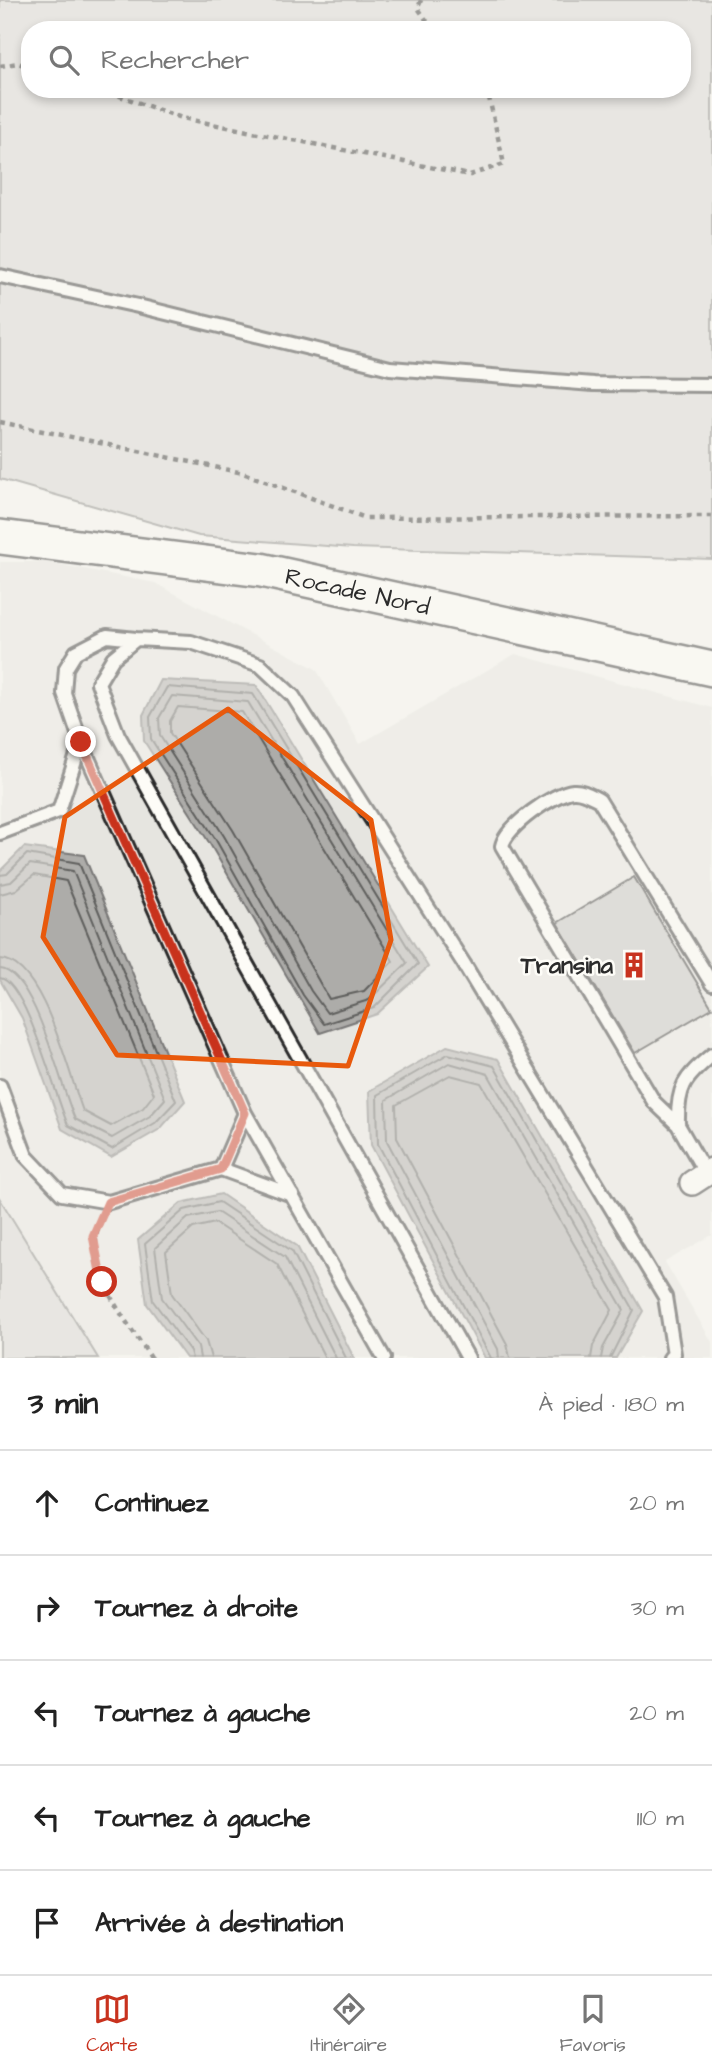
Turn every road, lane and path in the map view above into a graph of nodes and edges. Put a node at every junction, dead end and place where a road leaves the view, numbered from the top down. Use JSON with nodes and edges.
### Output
{"nodes":[{"id":1,"x":421,"y":0,"type":"edge"},
{"id":2,"x":427,"y":21,"type":"edge"},
{"id":3,"x":21,"y":64,"type":"edge"},
{"id":4,"x":0,"y":66,"type":"edge"},
{"id":5,"x":125,"y":98,"type":"edge"},
{"id":6,"x":488,"y":98,"type":"edge"},
{"id":7,"x":0,"y":276,"type":"edge"},
{"id":8,"x":712,"y":385,"type":"edge"},
{"id":9,"x":0,"y":422,"type":"edge"},
{"id":10,"x":712,"y":516,"type":"edge"},
{"id":11,"x":0,"y":537,"type":"edge"},
{"id":12,"x":136,"y":639,"type":"junction"},
{"id":13,"x":712,"y":669,"type":"edge"},
{"id":14,"x":81,"y":742,"type":"junction"},
{"id":15,"x":0,"y":833,"type":"edge"},
{"id":16,"x":712,"y":984,"type":"edge"},
{"id":17,"x":712,"y":1055,"type":"edge"},
{"id":18,"x":0,"y":1086,"type":"edge"},
{"id":19,"x":245,"y":1113,"type":"junction"},
{"id":20,"x":678,"y":1125,"type":"junction"},
{"id":21,"x":221,"y":1169,"type":"junction"},
{"id":22,"x":704,"y":1176,"type":"edge"},
{"id":23,"x":292,"y":1195,"type":"junction"},
{"id":24,"x":108,"y":1202,"type":"junction"},
{"id":25,"x":151,"y":1358,"type":"edge"},
{"id":26,"x":384,"y":1358,"type":"edge"},
{"id":27,"x":468,"y":1358,"type":"edge"},
{"id":28,"x":670,"y":1358,"type":"edge"}],
"edges":[{"from":1,"to":2,"type":"path"},
{"from":3,"to":4,"type":"path"},
{"from":5,"to":6,"type":"path"},
{"from":7,"to":8,"type":"lane"},
{"from":9,"to":10,"type":"path"},
{"from":11,"to":13,"type":"main road","name":"Rocade Nord"},
{"from":12,"to":14,"type":"lane"},
{"from":12,"to":27,"type":"lane"},
{"from":12,"to":28,"type":"lane"},
{"from":14,"to":15,"type":"lane"},
{"from":14,"to":19,"type":"lane"},
{"from":16,"to":20,"type":"lane"},
{"from":17,"to":20,"type":"lane"},
{"from":18,"to":24,"type":"lane"},
{"from":19,"to":21,"type":"lane"},
{"from":19,"to":23,"type":"lane"},
{"from":20,"to":22,"type":"lane"},
{"from":21,"to":23,"type":"lane"},
{"from":21,"to":24,"type":"lane"},
{"from":23,"to":26,"type":"lane"},
{"from":24,"to":25,"type":"path"}]}
